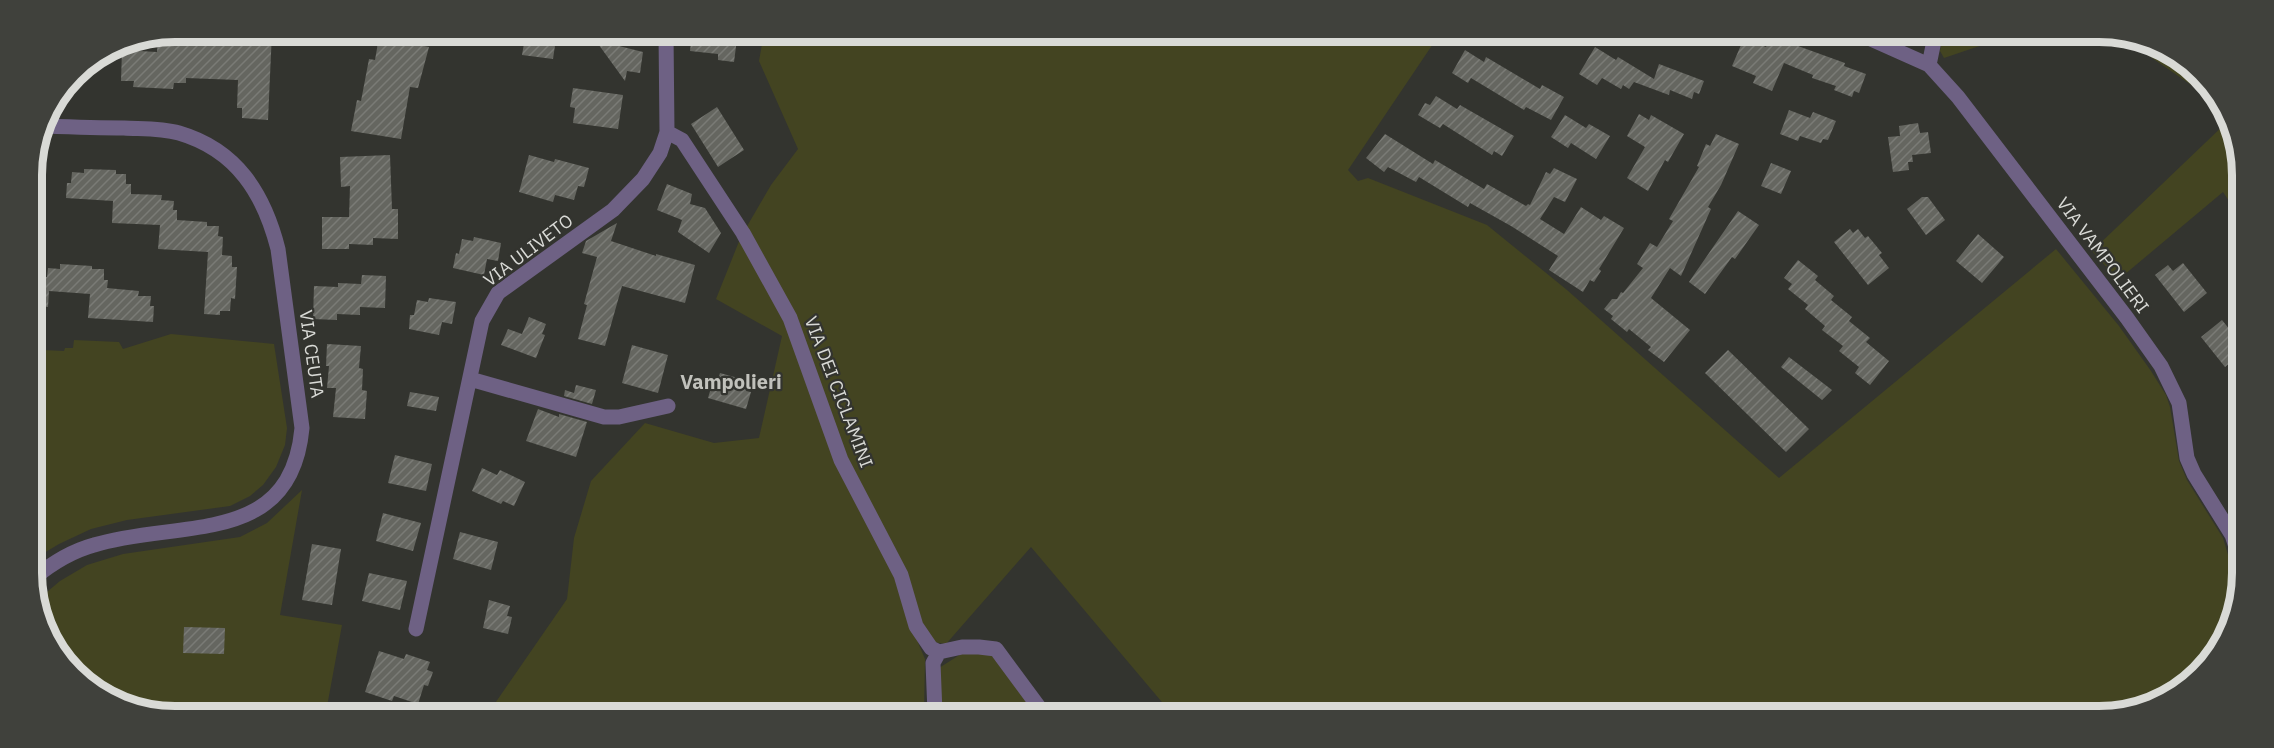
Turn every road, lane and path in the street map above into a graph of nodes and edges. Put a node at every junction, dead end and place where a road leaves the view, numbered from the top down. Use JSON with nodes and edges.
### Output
{"nodes":[{"id":1,"x":666,"y":42,"type":"edge"},
{"id":2,"x":1877,"y":42,"type":"edge"},
{"id":3,"x":1934,"y":42,"type":"edge"},
{"id":4,"x":1929,"y":65,"type":"junction"},
{"id":5,"x":51,"y":126,"type":"edge"},
{"id":6,"x":667,"y":132,"type":"junction"},
{"id":7,"x":470,"y":379,"type":"junction"},
{"id":8,"x":668,"y":406,"type":"dead end"},
{"id":9,"x":2232,"y":535,"type":"edge"},
{"id":10,"x":42,"y":573,"type":"edge"},
{"id":11,"x":416,"y":629,"type":"dead end"},
{"id":12,"x":939,"y":652,"type":"junction"},
{"id":13,"x":935,"y":706,"type":"edge"},
{"id":14,"x":1038,"y":706,"type":"edge"}],
"edges":[{"from":1,"to":6,"type":"street","name":"VIA ULIVETO"},
{"from":2,"to":4,"type":"street","name":"VIA VAMPOLIERI"},
{"from":3,"to":4,"type":"street"},
{"from":4,"to":9,"type":"street","name":"VIA VAMPOLIERI"},
{"from":5,"to":10,"type":"street","name":"VIA CEUTA"},
{"from":6,"to":7,"type":"street","name":"VIA ULIVETO"},
{"from":6,"to":12,"type":"street","name":"VIA DEI CICLAMINI"},
{"from":7,"to":8,"type":"street"},
{"from":7,"to":11,"type":"street","name":"VIA ULIVETO"},
{"from":12,"to":13,"type":"street"},
{"from":12,"to":14,"type":"street"}]}
